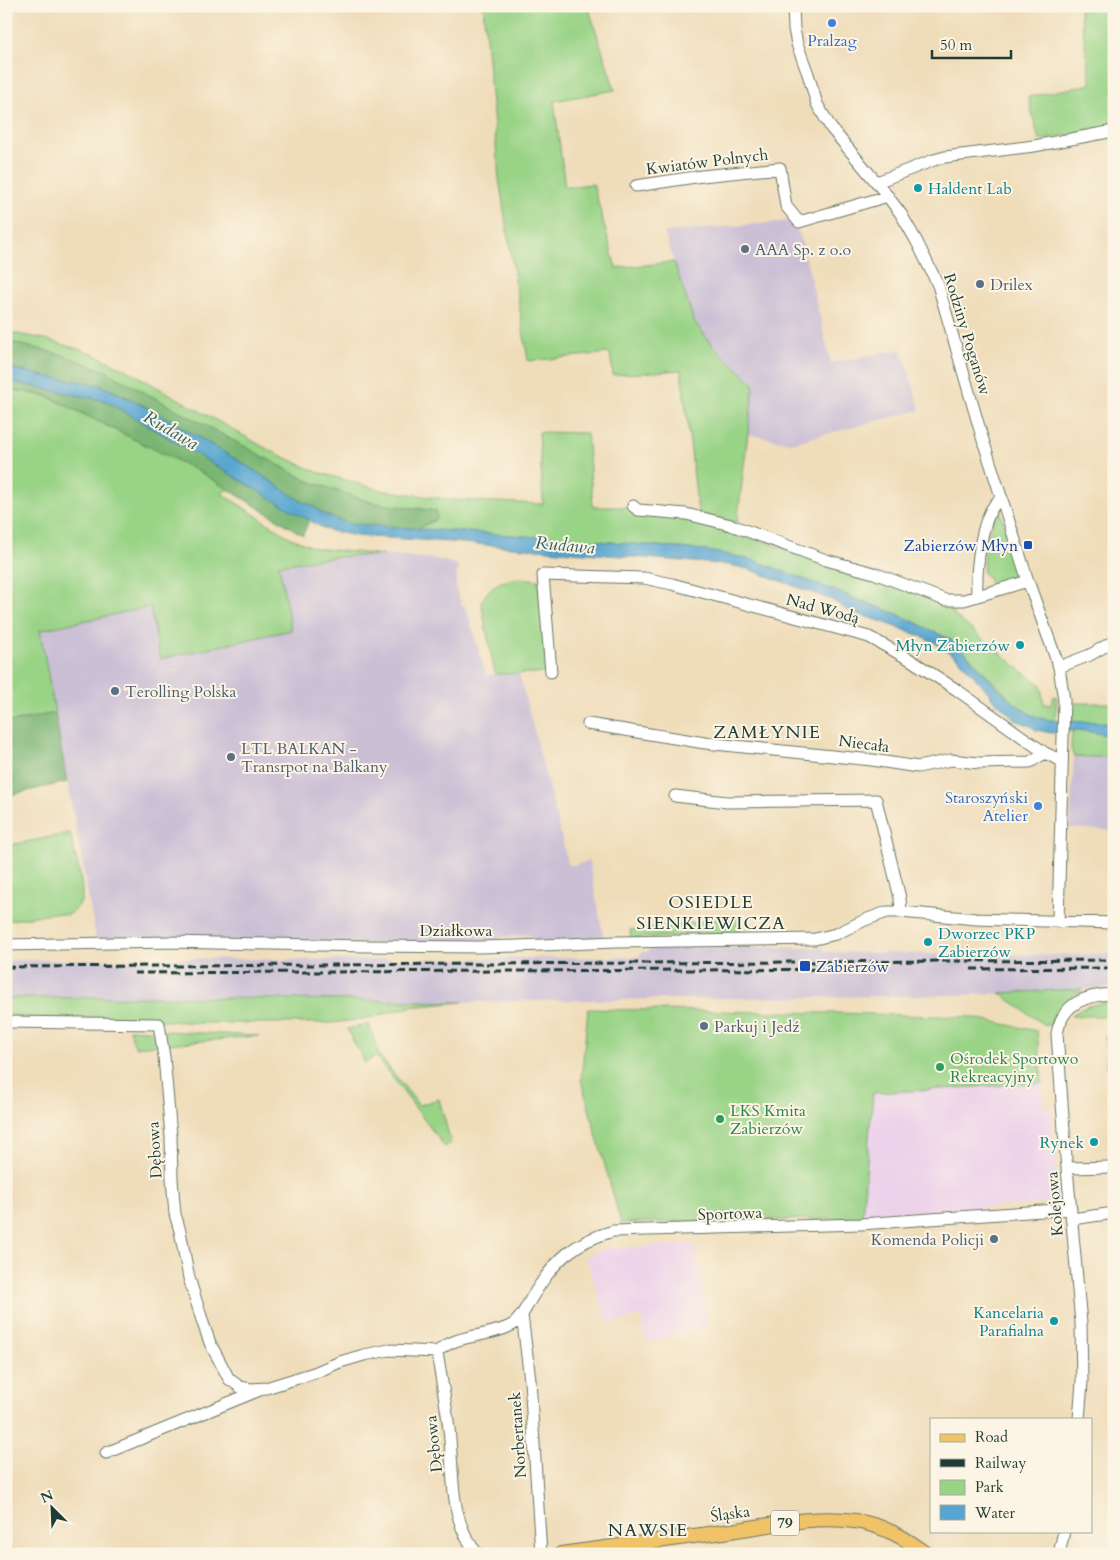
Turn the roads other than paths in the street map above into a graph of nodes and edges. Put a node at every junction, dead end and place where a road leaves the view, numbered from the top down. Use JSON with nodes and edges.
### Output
{"nodes":[{"id":1,"x":792,"y":6,"type":"edge"},
{"id":2,"x":1114,"y":131,"type":"edge"},
{"id":3,"x":877,"y":182,"type":"junction"},
{"id":4,"x":636,"y":186,"type":"dead end"},
{"id":5,"x":888,"y":196,"type":"junction"},
{"id":6,"x":1002,"y":498,"type":"junction"},
{"id":7,"x":634,"y":506,"type":"dead end"},
{"id":8,"x":1028,"y":581,"type":"junction"},
{"id":9,"x":977,"y":596,"type":"junction"},
{"id":10,"x":1114,"y":641,"type":"edge"},
{"id":11,"x":1059,"y":667,"type":"junction"},
{"id":12,"x":551,"y":672,"type":"dead end"},
{"id":13,"x":588,"y":724,"type":"dead end"},
{"id":14,"x":1045,"y":753,"type":"junction"},
{"id":15,"x":1063,"y":755,"type":"junction"},
{"id":16,"x":676,"y":796,"type":"dead end"},
{"id":17,"x":901,"y":912,"type":"junction"},
{"id":18,"x":1058,"y":922,"type":"junction"},
{"id":19,"x":1114,"y":924,"type":"edge"},
{"id":20,"x":6,"y":944,"type":"edge"},
{"id":21,"x":1114,"y":994,"type":"edge"},
{"id":22,"x":6,"y":1022,"type":"edge"},
{"id":23,"x":1114,"y":1167,"type":"edge"},
{"id":24,"x":1067,"y":1168,"type":"junction"},
{"id":25,"x":1114,"y":1213,"type":"edge"},
{"id":26,"x":1071,"y":1214,"type":"junction"},
{"id":27,"x":522,"y":1315,"type":"junction"},
{"id":28,"x":437,"y":1352,"type":"junction"},
{"id":29,"x":240,"y":1387,"type":"junction"},
{"id":30,"x":266,"y":1388,"type":"junction"},
{"id":31,"x":226,"y":1405,"type":"junction"},
{"id":32,"x":1079,"y":1418,"type":"edge"},
{"id":33,"x":106,"y":1452,"type":"dead end"},
{"id":34,"x":1064,"y":1532,"type":"edge"},
{"id":35,"x":6,"y":1549,"type":"edge"},
{"id":36,"x":637,"y":1549,"type":"edge"},
{"id":37,"x":8,"y":1554,"type":"edge"},
{"id":38,"x":478,"y":1554,"type":"edge"},
{"id":39,"x":541,"y":1554,"type":"edge"},
{"id":40,"x":561,"y":1554,"type":"edge"},
{"id":41,"x":927,"y":1554,"type":"edge"},
{"id":42,"x":1059,"y":1554,"type":"edge"}],
"edges":[{"from":1,"to":3,"type":"street","name":"Rodziny Poganów"},
{"from":2,"to":3,"type":"street"},
{"from":3,"to":5,"type":"street","name":"Rodziny Poganów"},
{"from":4,"to":5,"type":"street","name":"Kwiatów Polnych"},
{"from":5,"to":6,"type":"street","name":"Rodziny Poganów"},
{"from":6,"to":8,"type":"street","name":"Rodziny Poganów"},
{"from":6,"to":9,"type":"street"},
{"from":7,"to":9,"type":"street"},
{"from":8,"to":9,"type":"street"},
{"from":8,"to":11,"type":"street","name":"Rodziny Poganów"},
{"from":10,"to":11,"type":"street"},
{"from":11,"to":15,"type":"street","name":"Rodziny Poganów"},
{"from":12,"to":14,"type":"street","name":"Nad Wodą"},
{"from":13,"to":14,"type":"street","name":"Niecała"},
{"from":14,"to":15,"type":"street","name":"Nad Wodą"},
{"from":15,"to":18,"type":"street","name":"Rodziny Poganów"},
{"from":16,"to":17,"type":"street"},
{"from":17,"to":18,"type":"street"},
{"from":17,"to":20,"type":"street","name":"Działkowa"},
{"from":18,"to":19,"type":"street"},
{"from":21,"to":24,"type":"street","name":"Kolejowa"},
{"from":22,"to":29,"type":"street","name":"Dębowa"},
{"from":23,"to":24,"type":"street"},
{"from":24,"to":26,"type":"street","name":"Kolejowa"},
{"from":25,"to":26,"type":"street","name":"Sportowa"},
{"from":26,"to":27,"type":"street","name":"Sportowa"},
{"from":26,"to":32,"type":"street","name":"Kolejowa"},
{"from":27,"to":28,"type":"street","name":"Sportowa"},
{"from":27,"to":39,"type":"street","name":"Norbertanek"},
{"from":28,"to":30,"type":"street"},
{"from":28,"to":38,"type":"street","name":"Dębowa"},
{"from":29,"to":30,"type":"street"},
{"from":29,"to":31,"type":"street"},
{"from":30,"to":31,"type":"street"},
{"from":31,"to":33,"type":"street"},
{"from":34,"to":42,"type":"street"},
{"from":35,"to":37,"type":"street"},
{"from":36,"to":40,"type":"main road","name":"Śląska","number":"79"},
{"from":36,"to":41,"type":"main road","name":"Śląska","number":"79"}]}
